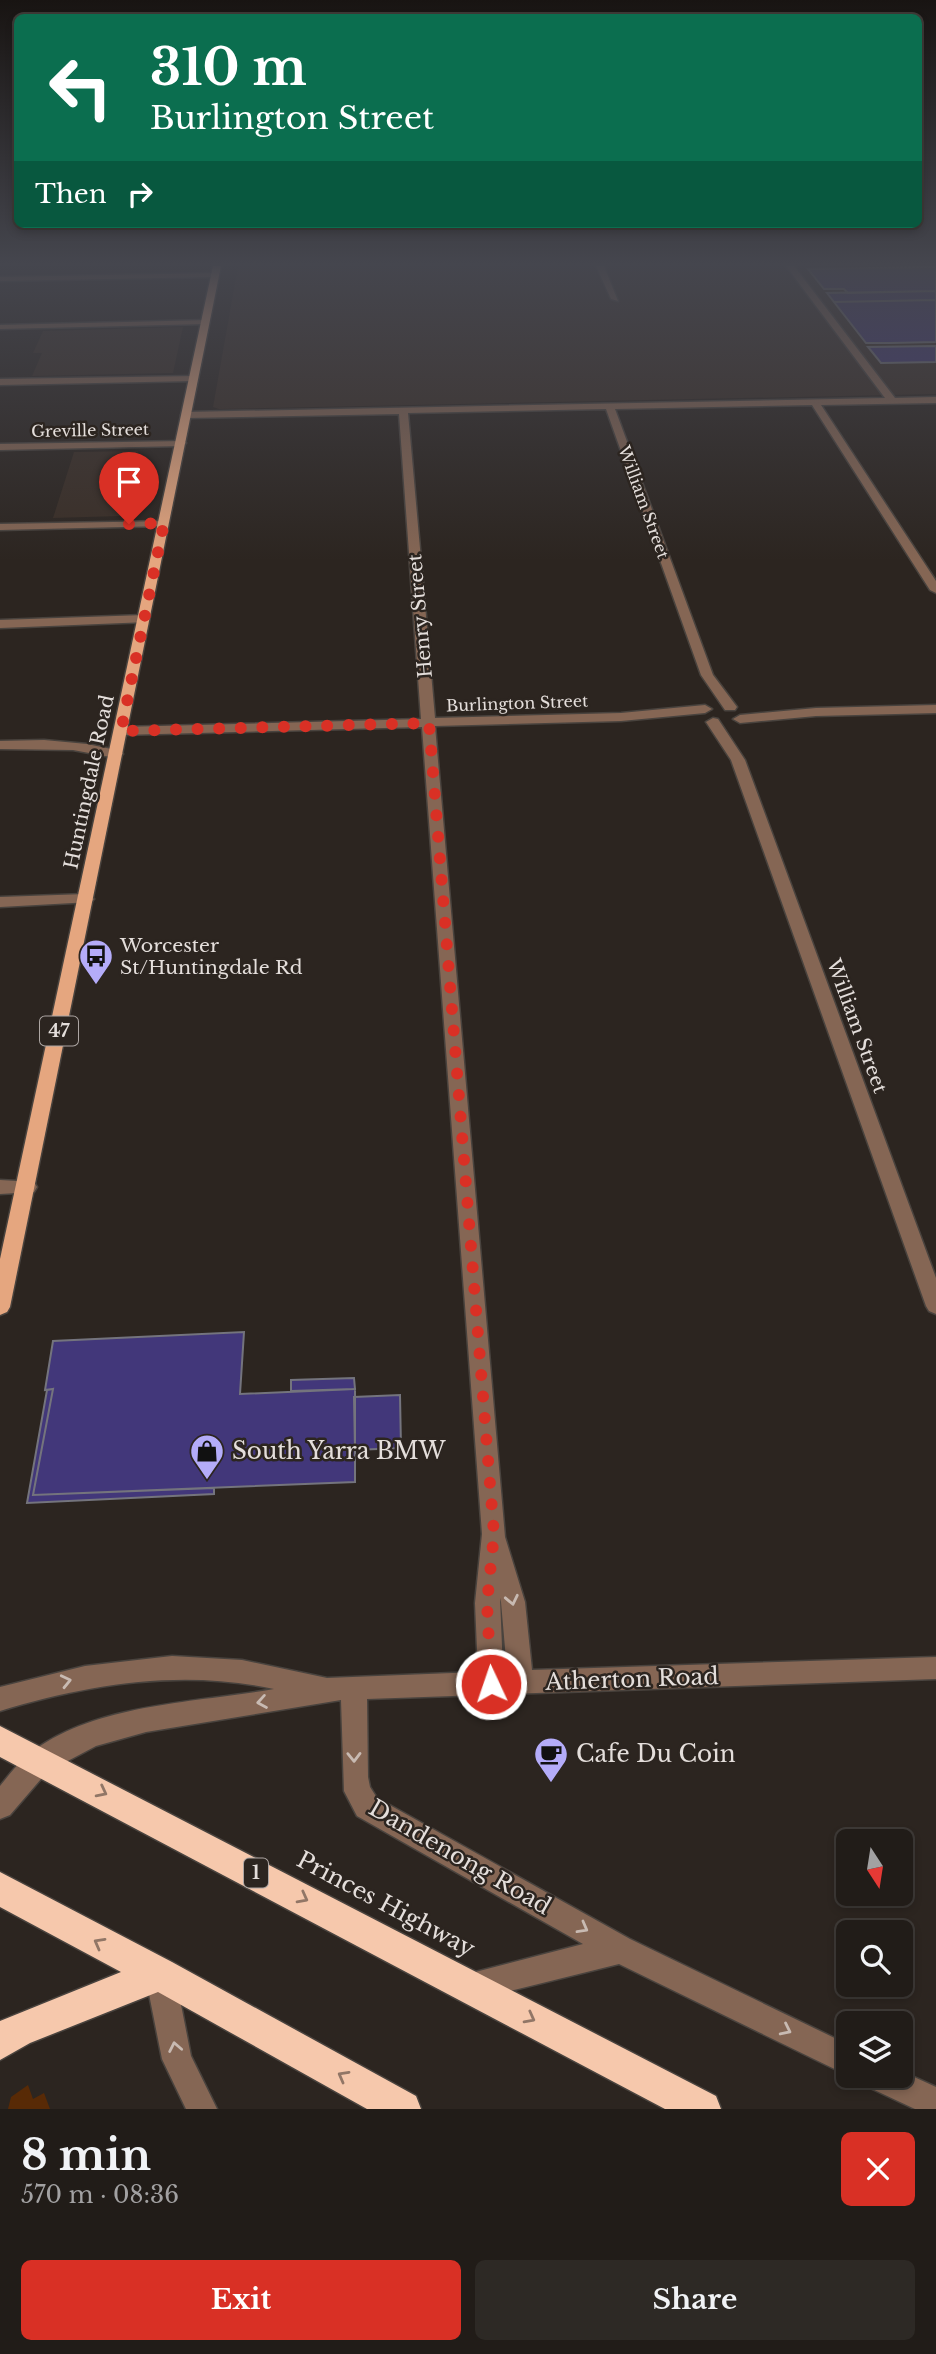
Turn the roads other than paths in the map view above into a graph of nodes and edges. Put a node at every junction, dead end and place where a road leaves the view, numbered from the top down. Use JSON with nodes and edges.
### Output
{"nodes":[{"id":1,"x":197,"y":364,"type":"edge"},
{"id":2,"x":864,"y":364,"type":"edge"},
{"id":3,"x":194,"y":377,"type":"junction"},
{"id":4,"x":0,"y":382,"type":"edge"},
{"id":5,"x":936,"y":400,"type":"edge"},
{"id":6,"x":892,"y":401,"type":"junction"},
{"id":7,"x":815,"y":403,"type":"junction"},
{"id":8,"x":610,"y":407,"type":"junction"},
{"id":9,"x":403,"y":411,"type":"junction"},
{"id":10,"x":186,"y":415,"type":"junction"},
{"id":11,"x":181,"y":443,"type":"junction"},
{"id":12,"x":0,"y":447,"type":"edge"},
{"id":13,"x":164,"y":523,"type":"junction"},
{"id":14,"x":0,"y":527,"type":"edge"},
{"id":15,"x":936,"y":590,"type":"edge"},
{"id":16,"x":144,"y":620,"type":"junction"},
{"id":17,"x":0,"y":624,"type":"edge"},
{"id":18,"x":707,"y":675,"type":"junction"},
{"id":19,"x":936,"y":709,"type":"edge"},
{"id":20,"x":735,"y":714,"type":"junction"},
{"id":21,"x":709,"y":715,"type":"junction"},
{"id":22,"x":429,"y":723,"type":"junction"},
{"id":23,"x":121,"y":731,"type":"junction"},
{"id":24,"x":0,"y":745,"type":"edge"},
{"id":25,"x":116,"y":754,"type":"junction"},
{"id":26,"x":738,"y":760,"type":"junction"},
{"id":27,"x":86,"y":899,"type":"junction"},
{"id":28,"x":0,"y":902,"type":"edge"},
{"id":29,"x":27,"y":1186,"type":"junction"},
{"id":30,"x":0,"y":1187,"type":"edge"},
{"id":31,"x":936,"y":1306,"type":"edge"},
{"id":32,"x":0,"y":1307,"type":"edge"},
{"id":33,"x":494,"y":1534,"type":"junction"},
{"id":34,"x":936,"y":1668,"type":"edge"},
{"id":35,"x":521,"y":1683,"type":"junction"},
{"id":36,"x":491,"y":1684,"type":"junction"},
{"id":37,"x":341,"y":1689,"type":"junction"},
{"id":38,"x":0,"y":1699,"type":"edge"},
{"id":39,"x":0,"y":1741,"type":"edge"},
{"id":40,"x":41,"y":1761,"type":"junction"},
{"id":41,"x":0,"y":1806,"type":"edge"},
{"id":42,"x":0,"y":1889,"type":"edge"},
{"id":43,"x":620,"y":1949,"type":"junction"},
{"id":44,"x":160,"y":1974,"type":"junction"},
{"id":45,"x":470,"y":1986,"type":"junction"},
{"id":46,"x":0,"y":2042,"type":"edge"},
{"id":47,"x":836,"y":2055,"type":"edge"},
{"id":48,"x":903,"y":2088,"type":"edge"},
{"id":49,"x":936,"y":2104,"type":"edge"},
{"id":50,"x":202,"y":2109,"type":"edge"},
{"id":51,"x":403,"y":2109,"type":"edge"},
{"id":52,"x":703,"y":2109,"type":"edge"}],
"edges":[{"from":1,"to":3,"type":"main road","name":"Huntingdale Road","number":"47"},
{"from":2,"to":6,"type":"street"},
{"from":3,"to":4,"type":"street"},
{"from":3,"to":10,"type":"main road","name":"Huntingdale Road","number":"47"},
{"from":5,"to":6,"type":"street"},
{"from":6,"to":7,"type":"street"},
{"from":7,"to":8,"type":"street"},
{"from":7,"to":15,"type":"street"},
{"from":8,"to":9,"type":"street"},
{"from":8,"to":18,"type":"street","name":"William Street"},
{"from":9,"to":10,"type":"street"},
{"from":9,"to":22,"type":"street","name":"Henry Street"},
{"from":10,"to":11,"type":"main road","name":"Huntingdale Road","number":"47"},
{"from":11,"to":12,"type":"street","name":"Greville Street"},
{"from":11,"to":13,"type":"main road","name":"Huntingdale Road","number":"47"},
{"from":13,"to":14,"type":"street"},
{"from":13,"to":16,"type":"main road","name":"Huntingdale Road","number":"47"},
{"from":16,"to":17,"type":"street"},
{"from":16,"to":23,"type":"main road","name":"Huntingdale Road","number":"47"},
{"from":18,"to":20,"type":"street","name":"William Street"},
{"from":18,"to":21,"type":"street","name":"William Street"},
{"from":19,"to":20,"type":"street"},
{"from":20,"to":21,"type":"street","name":"Burlington Street"},
{"from":20,"to":26,"type":"street","name":"William Street"},
{"from":21,"to":22,"type":"street","name":"Burlington Street"},
{"from":21,"to":26,"type":"street","name":"William Street"},
{"from":22,"to":23,"type":"street","name":"Burlington Street"},
{"from":22,"to":33,"type":"street","name":"Henry Street"},
{"from":23,"to":25,"type":"main road","name":"Huntingdale Road","number":"47"},
{"from":24,"to":25,"type":"street"},
{"from":25,"to":27,"type":"main road","name":"Huntingdale Road","number":"47"},
{"from":26,"to":31,"type":"street","name":"William Street"},
{"from":27,"to":28,"type":"street"},
{"from":27,"to":29,"type":"main road","name":"Huntingdale Road","number":"47"},
{"from":29,"to":30,"type":"street"},
{"from":29,"to":32,"type":"main road","name":"Huntingdale Road","number":"47"},
{"from":33,"to":35,"type":"street","name":"Henry Street","one_way":true},
{"from":33,"to":36,"type":"street","name":"Henry Street"},
{"from":34,"to":35,"type":"street","name":"Atherton Road"},
{"from":35,"to":36,"type":"street","name":"Atherton Road"},
{"from":36,"to":37,"type":"street","name":"Atherton Road"},
{"from":38,"to":37,"type":"street","name":"Atherton Road","one_way":true},
{"from":37,"to":40,"type":"street","name":"Atherton Road","one_way":true},
{"from":37,"to":43,"type":"street","name":"Dandenong Road","one_way":true},
{"from":39,"to":40,"type":"highway","name":"Princes Highway","number":"1"},
{"from":40,"to":41,"type":"street","name":"Atherton Road"},
{"from":40,"to":45,"type":"highway","name":"Princes Highway","number":"1","one_way":true},
{"from":44,"to":42,"type":"highway","one_way":true},
{"from":43,"to":45,"type":"street"},
{"from":43,"to":47,"type":"street","name":"Dandenong Road","one_way":true},
{"from":44,"to":46,"type":"highway"},
{"from":50,"to":44,"type":"street","one_way":true},
{"from":51,"to":44,"type":"highway","one_way":true},
{"from":45,"to":52,"type":"highway","name":"Princes Highway","number":"1","one_way":true},
{"from":48,"to":49,"type":"street"}]}
